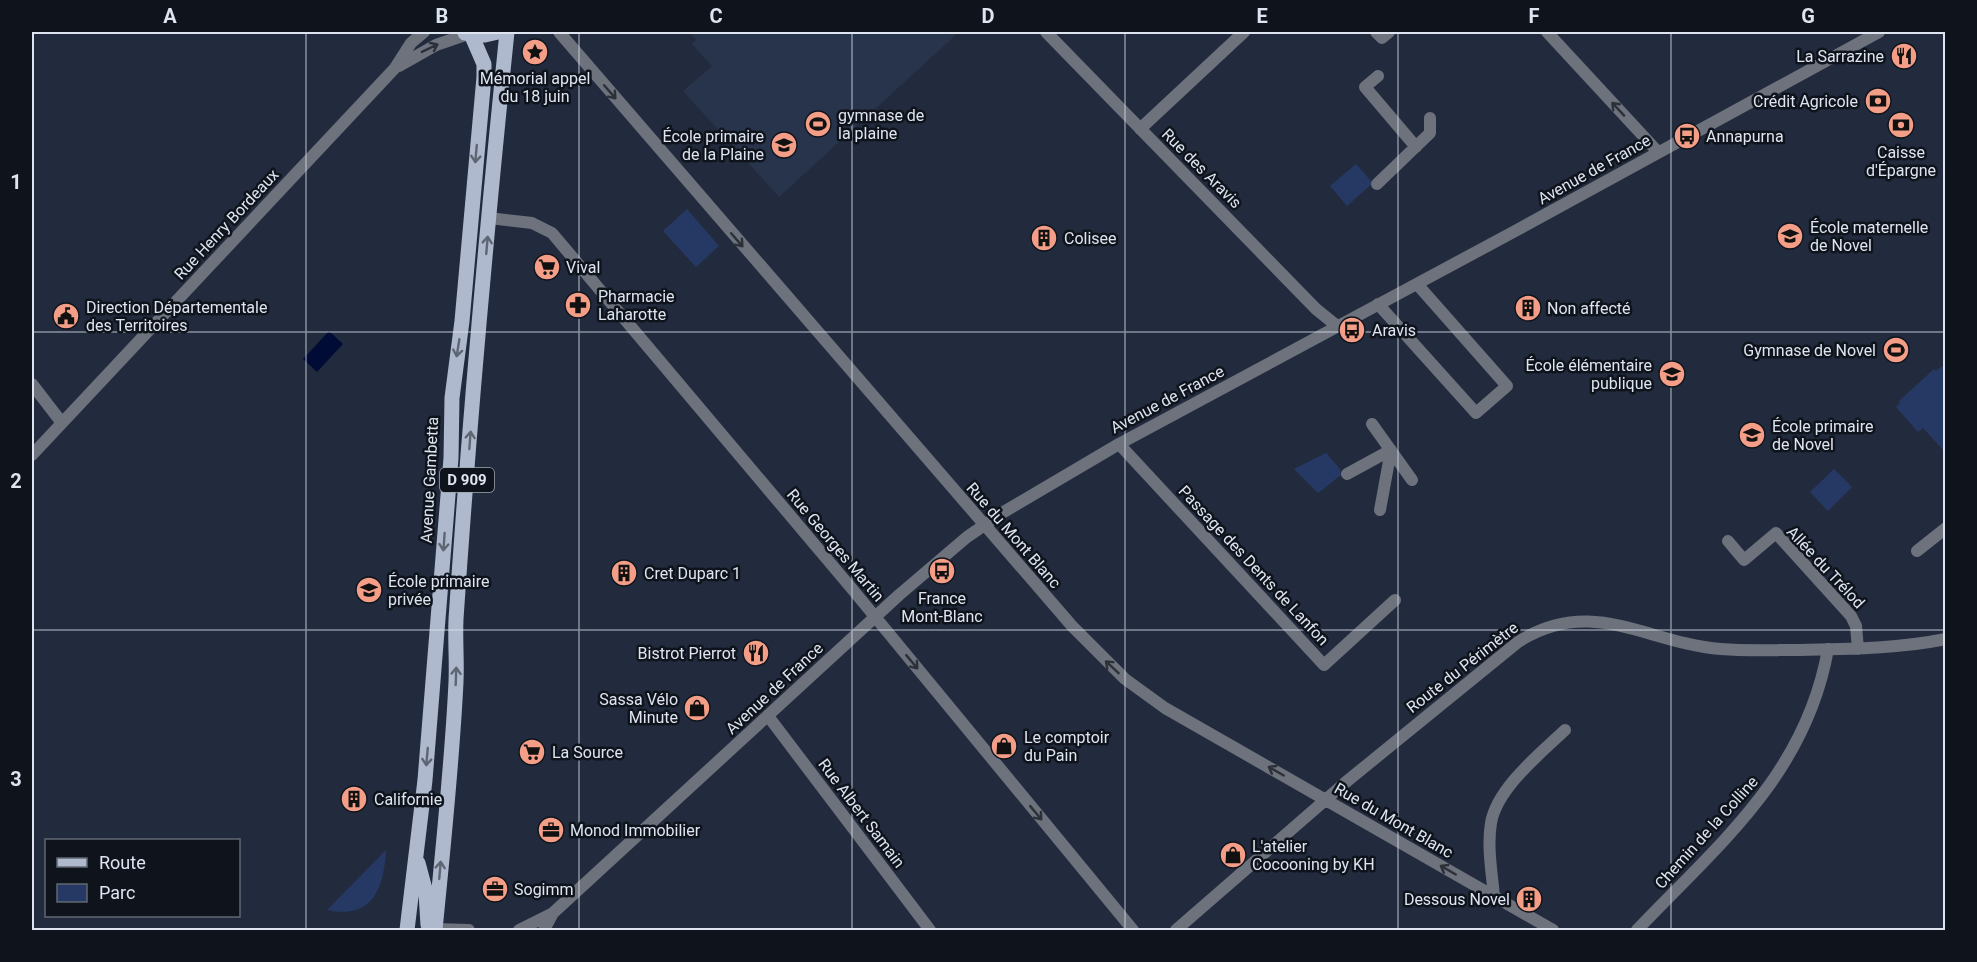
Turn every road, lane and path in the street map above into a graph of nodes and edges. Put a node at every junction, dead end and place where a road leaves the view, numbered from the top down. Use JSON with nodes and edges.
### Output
{"nodes":[{"id":1,"x":424,"y":32,"type":"edge"},
{"id":2,"x":498,"y":32,"type":"edge"},
{"id":3,"x":507,"y":32,"type":"edge"},
{"id":4,"x":559,"y":32,"type":"edge"},
{"id":5,"x":1046,"y":32,"type":"edge"},
{"id":6,"x":1244,"y":32,"type":"edge"},
{"id":7,"x":1376,"y":32,"type":"edge"},
{"id":8,"x":1389,"y":32,"type":"edge"},
{"id":9,"x":1547,"y":32,"type":"edge"},
{"id":10,"x":1879,"y":32,"type":"edge"},
{"id":11,"x":467,"y":33,"type":"edge"},
{"id":12,"x":395,"y":68,"type":"junction"},
{"id":13,"x":1378,"y":76,"type":"dead end"},
{"id":14,"x":1430,"y":117,"type":"dead end"},
{"id":15,"x":1140,"y":129,"type":"junction"},
{"id":16,"x":1416,"y":147,"type":"junction"},
{"id":17,"x":1658,"y":152,"type":"junction"},
{"id":18,"x":1377,"y":184,"type":"dead end"},
{"id":19,"x":489,"y":218,"type":"junction"},
{"id":20,"x":1417,"y":284,"type":"junction"},
{"id":21,"x":1378,"y":304,"type":"junction"},
{"id":22,"x":1337,"y":326,"type":"junction"},
{"id":23,"x":32,"y":384,"type":"edge"},
{"id":24,"x":62,"y":423,"type":"junction"},
{"id":25,"x":1372,"y":424,"type":"dead end"},
{"id":26,"x":1119,"y":444,"type":"junction"},
{"id":27,"x":1390,"y":450,"type":"junction"},
{"id":28,"x":32,"y":455,"type":"edge"},
{"id":29,"x":1347,"y":474,"type":"dead end"},
{"id":30,"x":1412,"y":480,"type":"dead end"},
{"id":31,"x":1380,"y":510,"type":"dead end"},
{"id":32,"x":983,"y":525,"type":"junction"},
{"id":33,"x":1946,"y":528,"type":"edge"},
{"id":34,"x":1728,"y":541,"type":"dead end"},
{"id":35,"x":1917,"y":551,"type":"dead end"},
{"id":36,"x":1395,"y":600,"type":"dead end"},
{"id":37,"x":875,"y":617,"type":"junction"},
{"id":38,"x":1946,"y":639,"type":"edge"},
{"id":39,"x":1858,"y":649,"type":"junction"},
{"id":40,"x":1828,"y":650,"type":"junction"},
{"id":41,"x":768,"y":716,"type":"junction"},
{"id":42,"x":1565,"y":730,"type":"dead end"},
{"id":43,"x":1327,"y":801,"type":"junction"},
{"id":44,"x":416,"y":858,"type":"junction"},
{"id":45,"x":1494,"y":897,"type":"junction"},
{"id":46,"x":553,"y":913,"type":"junction"},
{"id":47,"x":407,"y":930,"type":"edge"},
{"id":48,"x":433,"y":930,"type":"edge"},
{"id":49,"x":469,"y":930,"type":"edge"},
{"id":50,"x":519,"y":930,"type":"edge"},
{"id":51,"x":544,"y":930,"type":"edge"},
{"id":52,"x":930,"y":930,"type":"edge"},
{"id":53,"x":1134,"y":930,"type":"edge"},
{"id":54,"x":1176,"y":930,"type":"edge"},
{"id":55,"x":1553,"y":930,"type":"edge"},
{"id":56,"x":1637,"y":930,"type":"edge"}],
"edges":[{"from":1,"to":12,"type":"street","name":"Rue Henry Bordeaux"},
{"from":2,"to":11,"type":"main road"},
{"from":3,"to":19,"type":"main road","number":"D 909"},
{"from":4,"to":32,"type":"street","name":"Rue du Mont Blanc","one_way":true},
{"from":5,"to":15,"type":"street","name":"Rue des Aravis"},
{"from":6,"to":15,"type":"street"},
{"from":7,"to":8,"type":"street"},
{"from":17,"to":9,"type":"street","one_way":true},
{"from":10,"to":17,"type":"street","name":"Avenue de France"},
{"from":12,"to":11,"type":"street","name":"Rue Henry Bordeaux","one_way":true},
{"from":11,"to":44,"type":"main road","name":"Avenue Gambetta","number":"D 909","one_way":true},
{"from":12,"to":24,"type":"street","name":"Rue Henry Bordeaux"},
{"from":13,"to":16,"type":"street"},
{"from":14,"to":16,"type":"street"},
{"from":15,"to":22,"type":"street","name":"Rue des Aravis"},
{"from":16,"to":18,"type":"street"},
{"from":17,"to":20,"type":"street","name":"Avenue de France"},
{"from":19,"to":37,"type":"street","name":"Rue Georges Martin"},
{"from":48,"to":19,"type":"main road","number":"D 909","one_way":true},
{"from":20,"to":21,"type":"street","name":"Avenue de France"},
{"from":20,"to":21,"type":"street"},
{"from":21,"to":22,"type":"street","name":"Avenue de France"},
{"from":22,"to":26,"type":"street","name":"Avenue de France"},
{"from":23,"to":24,"type":"street"},
{"from":24,"to":28,"type":"street","name":"Rue Henry Bordeaux"},
{"from":25,"to":27,"type":"street"},
{"from":26,"to":32,"type":"street","name":"Avenue de France"},
{"from":26,"to":36,"type":"street","name":"Passage des Dents de Lanfon"},
{"from":27,"to":29,"type":"street"},
{"from":27,"to":30,"type":"street"},
{"from":27,"to":31,"type":"street"},
{"from":32,"to":37,"type":"street","name":"Avenue de France"},
{"from":43,"to":32,"type":"street","name":"Rue du Mont Blanc","one_way":true},
{"from":33,"to":35,"type":"street"},
{"from":34,"to":39,"type":"street","name":"Allée du Trélod"},
{"from":37,"to":41,"type":"street","name":"Avenue de France"},
{"from":37,"to":53,"type":"street","name":"Rue Georges Martin","one_way":true},
{"from":38,"to":39,"type":"street","name":"Route du Périmètre"},
{"from":39,"to":40,"type":"street","name":"Route du Périmètre"},
{"from":40,"to":43,"type":"street","name":"Route du Périmètre"},
{"from":40,"to":56,"type":"street","name":"Chemin de la Colline"},
{"from":41,"to":46,"type":"street","name":"Avenue de France"},
{"from":41,"to":52,"type":"street","name":"Rue Albert Samain"},
{"from":42,"to":45,"type":"street"},
{"from":45,"to":43,"type":"street","name":"Rue du Mont Blanc","one_way":true},
{"from":43,"to":54,"type":"street","name":"Route du Périmètre"},
{"from":44,"to":47,"type":"main road","name":"Avenue Gambetta","number":"D 909"},
{"from":44,"to":48,"type":"main road"},
{"from":45,"to":55,"type":"street","name":"Rue du Mont Blanc"},
{"from":46,"to":50,"type":"street","name":"Avenue de France"},
{"from":46,"to":51,"type":"street","name":"Avenue de France"},
{"from":48,"to":49,"type":"street"}]}
